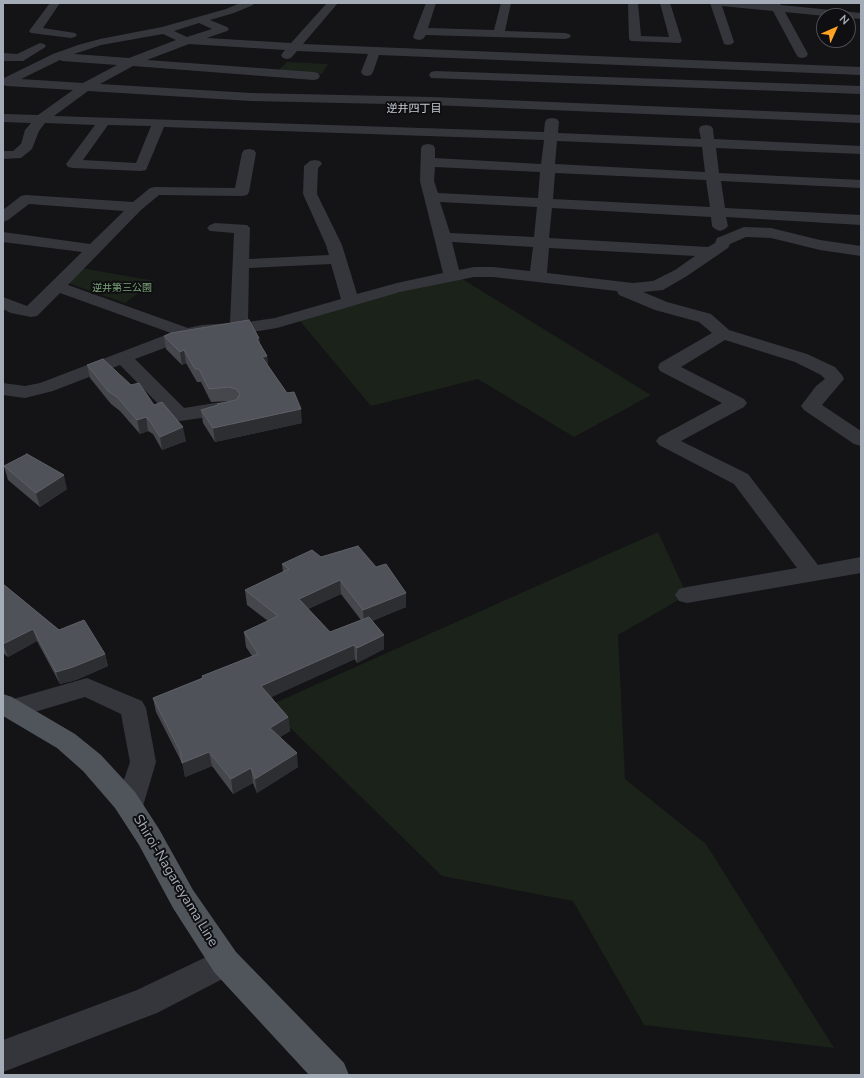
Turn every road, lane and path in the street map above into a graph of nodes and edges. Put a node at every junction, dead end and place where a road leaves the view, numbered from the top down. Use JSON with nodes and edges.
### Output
{"nodes":[{"id":1,"x":55,"y":3,"type":"edge"},
{"id":2,"x":249,"y":3,"type":"edge"},
{"id":3,"x":333,"y":3,"type":"edge"},
{"id":4,"x":431,"y":3,"type":"edge"},
{"id":5,"x":506,"y":3,"type":"edge"},
{"id":6,"x":633,"y":3,"type":"edge"},
{"id":7,"x":665,"y":3,"type":"edge"},
{"id":8,"x":715,"y":3,"type":"edge"},
{"id":9,"x":719,"y":3,"type":"edge"},
{"id":10,"x":776,"y":6,"type":"edge"},
{"id":11,"x":816,"y":11,"type":"edge"},
{"id":12,"x":200,"y":20,"type":"junction"},
{"id":13,"x":164,"y":30,"type":"junction"},
{"id":14,"x":499,"y":34,"type":"junction"},
{"id":15,"x":71,"y":35,"type":"dead end"},
{"id":16,"x":565,"y":36,"type":"dead end"},
{"id":17,"x":185,"y":40,"type":"junction"},
{"id":18,"x":728,"y":42,"type":"dead end"},
{"id":19,"x":40,"y":46,"type":"dead end"},
{"id":20,"x":295,"y":47,"type":"junction"},
{"id":21,"x":376,"y":51,"type":"junction"},
{"id":22,"x":436,"y":54,"type":"junction"},
{"id":23,"x":802,"y":54,"type":"dead end"},
{"id":24,"x":3,"y":57,"type":"edge"},
{"id":25,"x":57,"y":57,"type":"junction"},
{"id":26,"x":129,"y":63,"type":"junction"},
{"id":27,"x":861,"y":71,"type":"edge"},
{"id":28,"x":367,"y":72,"type":"dead end"},
{"id":29,"x":270,"y":73,"type":"junction"},
{"id":30,"x":434,"y":75,"type":"junction"},
{"id":31,"x":314,"y":76,"type":"dead end"},
{"id":32,"x":556,"y":79,"type":"junction"},
{"id":33,"x":5,"y":83,"type":"edge"},
{"id":34,"x":699,"y":84,"type":"junction"},
{"id":35,"x":85,"y":87,"type":"junction"},
{"id":36,"x":860,"y":93,"type":"edge"},
{"id":37,"x":251,"y":97,"type":"junction"},
{"id":38,"x":432,"y":101,"type":"junction"},
{"id":39,"x":554,"y":106,"type":"junction"},
{"id":40,"x":703,"y":112,"type":"junction"},
{"id":41,"x":3,"y":118,"type":"edge"},
{"id":42,"x":41,"y":119,"type":"junction"},
{"id":43,"x":861,"y":119,"type":"edge"},
{"id":44,"x":104,"y":121,"type":"junction"},
{"id":45,"x":159,"y":123,"type":"junction"},
{"id":46,"x":226,"y":125,"type":"junction"},
{"id":47,"x":429,"y":131,"type":"junction"},
{"id":48,"x":551,"y":136,"type":"junction"},
{"id":49,"x":708,"y":143,"type":"junction"},
{"id":50,"x":861,"y":150,"type":"edge"},
{"id":51,"x":249,"y":153,"type":"dead end"},
{"id":52,"x":3,"y":155,"type":"edge"},
{"id":53,"x":427,"y":162,"type":"junction"},
{"id":54,"x":315,"y":164,"type":"dead end"},
{"id":55,"x":548,"y":168,"type":"junction"},
{"id":56,"x":713,"y":176,"type":"junction"},
{"id":57,"x":861,"y":184,"type":"edge"},
{"id":58,"x":431,"y":197,"type":"junction"},
{"id":59,"x":545,"y":203,"type":"junction"},
{"id":60,"x":136,"y":207,"type":"junction"},
{"id":61,"x":718,"y":213,"type":"junction"},
{"id":62,"x":3,"y":217,"type":"edge"},
{"id":63,"x":861,"y":220,"type":"edge"},
{"id":64,"x":215,"y":228,"type":"dead end"},
{"id":65,"x":3,"y":236,"type":"edge"},
{"id":66,"x":443,"y":237,"type":"junction"},
{"id":67,"x":723,"y":241,"type":"junction"},
{"id":68,"x":541,"y":242,"type":"junction"},
{"id":69,"x":93,"y":249,"type":"junction"},
{"id":70,"x":861,"y":251,"type":"edge"},
{"id":71,"x":710,"y":252,"type":"junction"},
{"id":72,"x":339,"y":259,"type":"junction"},
{"id":73,"x":240,"y":264,"type":"junction"},
{"id":74,"x":452,"y":276,"type":"junction"},
{"id":75,"x":538,"y":278,"type":"junction"},
{"id":76,"x":56,"y":286,"type":"junction"},
{"id":77,"x":614,"y":287,"type":"junction"},
{"id":78,"x":3,"y":302,"type":"edge"},
{"id":79,"x":350,"y":302,"type":"junction"},
{"id":80,"x":238,"y":328,"type":"junction"},
{"id":81,"x":185,"y":334,"type":"junction"},
{"id":82,"x":723,"y":334,"type":"junction"},
{"id":83,"x":122,"y":357,"type":"junction"},
{"id":84,"x":3,"y":389,"type":"edge"},
{"id":85,"x":230,"y":408,"type":"edge"},
{"id":86,"x":861,"y":440,"type":"edge"},
{"id":87,"x":861,"y":565,"type":"edge"},
{"id":88,"x":812,"y":573,"type":"junction"},
{"id":89,"x":687,"y":595,"type":"dead end"},
{"id":90,"x":7,"y":706,"type":"edge"},
{"id":91,"x":129,"y":806,"type":"junction"},
{"id":92,"x":225,"y":962,"type":"junction"},
{"id":93,"x":3,"y":1056,"type":"edge"},
{"id":94,"x":332,"y":1075,"type":"edge"}],
"edges":[{"from":1,"to":15,"type":"street"},
{"from":2,"to":12,"type":"street"},
{"from":3,"to":20,"type":"street"},
{"from":4,"to":14,"type":"street"},
{"from":5,"to":14,"type":"street"},
{"from":6,"to":7,"type":"street"},
{"from":8,"to":18,"type":"street"},
{"from":9,"to":10,"type":"street"},
{"from":10,"to":11,"type":"street"},
{"from":10,"to":23,"type":"street"},
{"from":12,"to":13,"type":"street"},
{"from":12,"to":17,"type":"street"},
{"from":13,"to":17,"type":"street"},
{"from":13,"to":25,"type":"street"},
{"from":14,"to":16,"type":"street"},
{"from":17,"to":20,"type":"street"},
{"from":17,"to":26,"type":"street"},
{"from":19,"to":24,"type":"street"},
{"from":20,"to":21,"type":"street"},
{"from":20,"to":29,"type":"street"},
{"from":21,"to":22,"type":"street"},
{"from":21,"to":28,"type":"street"},
{"from":22,"to":27,"type":"street"},
{"from":22,"to":30,"type":"street"},
{"from":25,"to":26,"type":"street"},
{"from":25,"to":33,"type":"street"},
{"from":26,"to":29,"type":"street"},
{"from":26,"to":35,"type":"street"},
{"from":29,"to":31,"type":"street"},
{"from":29,"to":37,"type":"street"},
{"from":30,"to":32,"type":"street"},
{"from":30,"to":38,"type":"street"},
{"from":32,"to":34,"type":"street"},
{"from":32,"to":39,"type":"street"},
{"from":33,"to":35,"type":"street"},
{"from":34,"to":36,"type":"street"},
{"from":34,"to":40,"type":"street"},
{"from":35,"to":37,"type":"street"},
{"from":35,"to":42,"type":"street"},
{"from":37,"to":38,"type":"street"},
{"from":37,"to":46,"type":"street"},
{"from":38,"to":39,"type":"street"},
{"from":38,"to":47,"type":"street"},
{"from":39,"to":40,"type":"street"},
{"from":39,"to":48,"type":"street"},
{"from":40,"to":43,"type":"street"},
{"from":40,"to":49,"type":"street"},
{"from":41,"to":42,"type":"street"},
{"from":42,"to":44,"type":"street"},
{"from":42,"to":52,"type":"street"},
{"from":44,"to":45,"type":"street"},
{"from":44,"to":45,"type":"street"},
{"from":45,"to":46,"type":"street"},
{"from":46,"to":47,"type":"street"},
{"from":47,"to":48,"type":"street"},
{"from":47,"to":53,"type":"street"},
{"from":48,"to":49,"type":"street"},
{"from":48,"to":55,"type":"street"},
{"from":49,"to":50,"type":"street"},
{"from":49,"to":56,"type":"street"},
{"from":51,"to":60,"type":"street"},
{"from":53,"to":55,"type":"street"},
{"from":53,"to":58,"type":"street"},
{"from":54,"to":72,"type":"street"},
{"from":55,"to":56,"type":"street"},
{"from":55,"to":59,"type":"street"},
{"from":56,"to":57,"type":"street"},
{"from":56,"to":61,"type":"street"},
{"from":58,"to":59,"type":"street"},
{"from":58,"to":66,"type":"street"},
{"from":59,"to":61,"type":"street"},
{"from":59,"to":68,"type":"street"},
{"from":60,"to":62,"type":"street"},
{"from":60,"to":69,"type":"street"},
{"from":61,"to":63,"type":"street"},
{"from":61,"to":67,"type":"street"},
{"from":64,"to":73,"type":"street"},
{"from":65,"to":69,"type":"street"},
{"from":66,"to":68,"type":"street"},
{"from":66,"to":74,"type":"street"},
{"from":67,"to":70,"type":"street"},
{"from":67,"to":71,"type":"street"},
{"from":68,"to":71,"type":"street"},
{"from":68,"to":75,"type":"street"},
{"from":69,"to":76,"type":"street"},
{"from":71,"to":77,"type":"street"},
{"from":72,"to":73,"type":"street"},
{"from":72,"to":79,"type":"street"},
{"from":73,"to":80,"type":"street"},
{"from":74,"to":75,"type":"street"},
{"from":74,"to":79,"type":"street"},
{"from":75,"to":77,"type":"street"},
{"from":76,"to":78,"type":"street"},
{"from":76,"to":81,"type":"street"},
{"from":77,"to":82,"type":"street"},
{"from":79,"to":80,"type":"street"},
{"from":80,"to":81,"type":"street"},
{"from":81,"to":83,"type":"street"},
{"from":82,"to":86,"type":"street"},
{"from":82,"to":88,"type":"street"},
{"from":83,"to":84,"type":"street"},
{"from":83,"to":85,"type":"street"},
{"from":87,"to":88,"type":"street"},
{"from":88,"to":89,"type":"street"},
{"from":90,"to":91,"type":"main road","name":"Shiroi-Nagareyama Line"},
{"from":90,"to":91,"type":"street"},
{"from":91,"to":92,"type":"main road","name":"Shiroi-Nagareyama Line"},
{"from":92,"to":93,"type":"street"},
{"from":92,"to":94,"type":"main road","name":"Shiroi-Nagareyama Line"}]}
